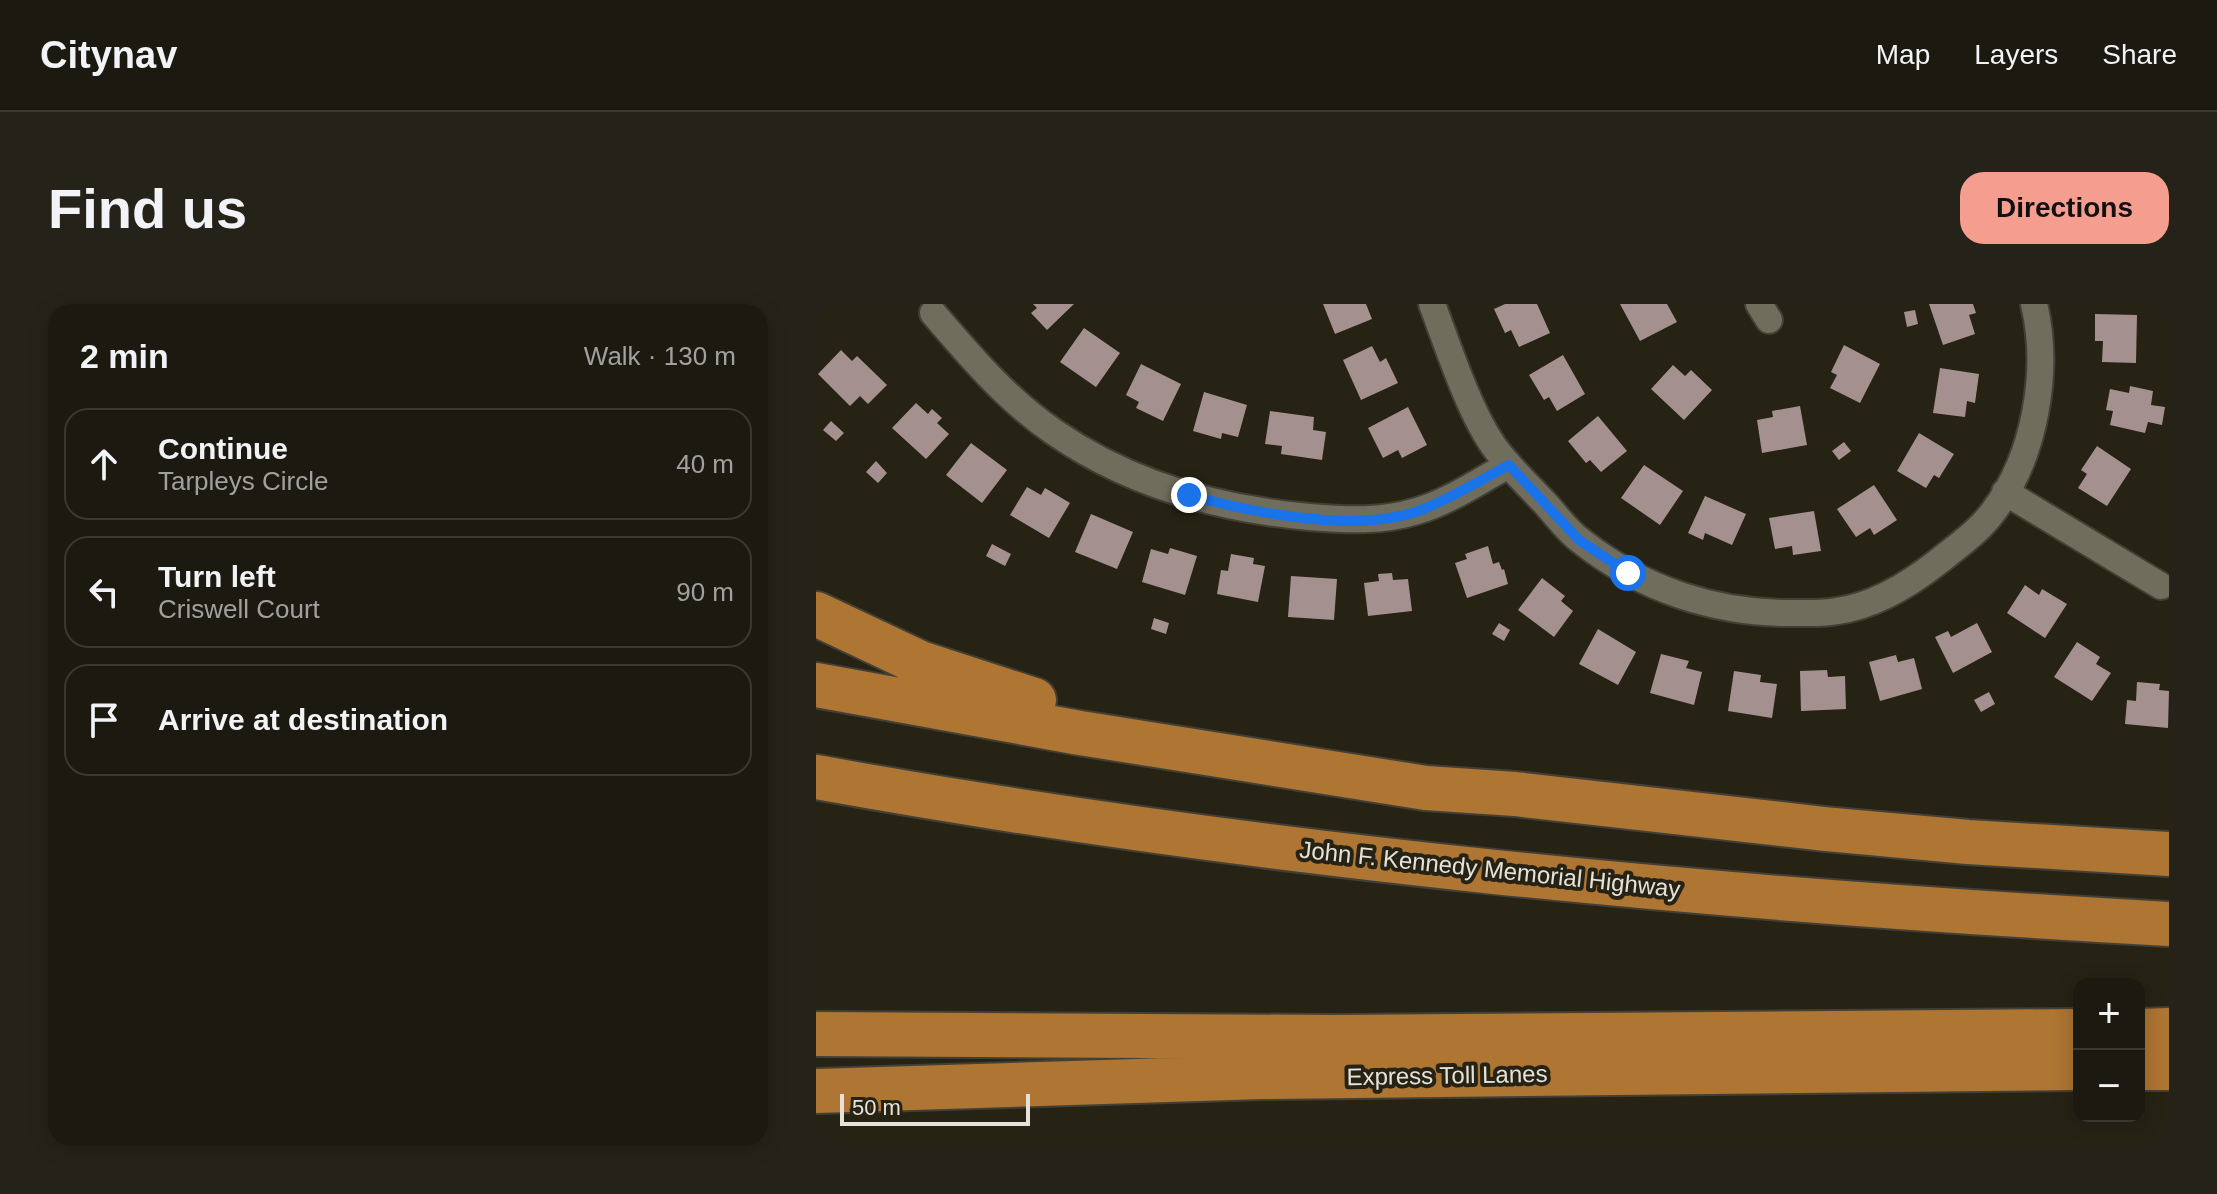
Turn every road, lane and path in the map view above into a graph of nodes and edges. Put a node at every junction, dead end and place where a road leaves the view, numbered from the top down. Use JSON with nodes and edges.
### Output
{"nodes":[{"id":1,"x":1432,"y":304,"type":"edge"},
{"id":2,"x":2034,"y":304,"type":"edge"},
{"id":3,"x":933,"y":313,"type":"dead end"},
{"id":4,"x":1509,"y":465,"type":"junction"},
{"id":5,"x":2005,"y":492,"type":"junction"},
{"id":6,"x":2161,"y":586,"type":"dead end"},
{"id":7,"x":816,"y":614,"type":"edge"},
{"id":8,"x":816,"y":685,"type":"edge"},
{"id":9,"x":816,"y":777,"type":"edge"},
{"id":10,"x":1515,"y":794,"type":"junction"},
{"id":11,"x":2169,"y":854,"type":"edge"},
{"id":12,"x":2169,"y":924,"type":"edge"},
{"id":13,"x":2169,"y":1030,"type":"edge"},
{"id":14,"x":2073,"y":1031,"type":"edge"},
{"id":15,"x":2145,"y":1031,"type":"edge"},
{"id":16,"x":816,"y":1034,"type":"edge"},
{"id":17,"x":2073,"y":1068,"type":"edge"},
{"id":18,"x":2145,"y":1068,"type":"edge"},
{"id":19,"x":2169,"y":1068,"type":"edge"},
{"id":20,"x":816,"y":1091,"type":"edge"}],
"edges":[{"from":1,"to":4,"type":"street"},
{"from":2,"to":5,"type":"street"},
{"from":3,"to":4,"type":"street"},
{"from":4,"to":5,"type":"street"},
{"from":5,"to":6,"type":"street"},
{"from":7,"to":10,"type":"highway"},
{"from":8,"to":10,"type":"highway"},
{"from":9,"to":12,"type":"highway","name":"John F. Kennedy Memorial Highway"},
{"from":10,"to":11,"type":"highway"},
{"from":13,"to":15,"type":"highway"},
{"from":14,"to":16,"type":"highway","name":"Express Toll Lanes"},
{"from":17,"to":20,"type":"highway","name":"Express Toll Lanes"},
{"from":18,"to":19,"type":"highway"}]}
